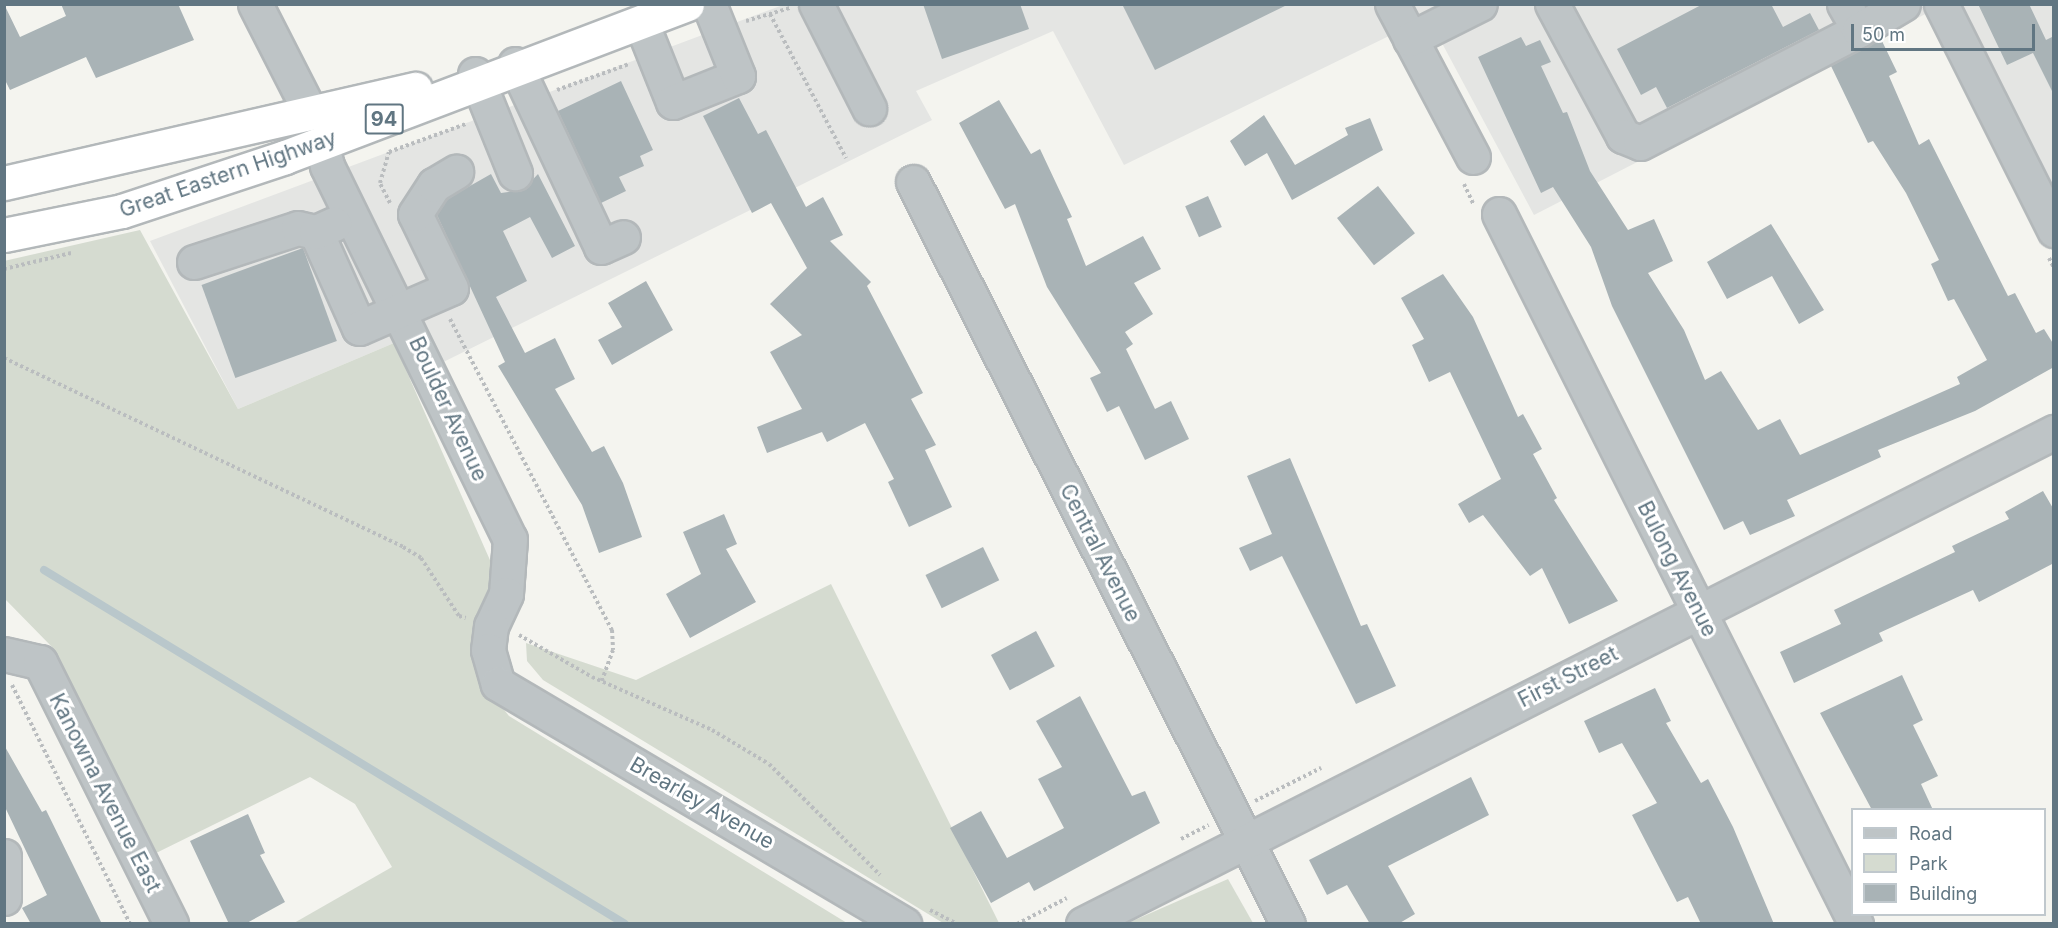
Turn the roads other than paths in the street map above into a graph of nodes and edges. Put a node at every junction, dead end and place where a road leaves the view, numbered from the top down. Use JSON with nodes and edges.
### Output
{"nodes":[{"id":1,"x":255,"y":4,"type":"edge"},
{"id":2,"x":687,"y":4,"type":"edge"},
{"id":3,"x":816,"y":4,"type":"edge"},
{"id":4,"x":1392,"y":4,"type":"edge"},
{"id":5,"x":1480,"y":4,"type":"edge"},
{"id":6,"x":1552,"y":4,"type":"edge"},
{"id":7,"x":1903,"y":4,"type":"edge"},
{"id":8,"x":1941,"y":4,"type":"edge"},
{"id":9,"x":1851,"y":17,"type":"edge"},
{"id":10,"x":715,"y":18,"type":"edge"},
{"id":11,"x":641,"y":22,"type":"junction"},
{"id":12,"x":1410,"y":39,"type":"junction"},
{"id":13,"x":516,"y":66,"type":"junction"},
{"id":14,"x":476,"y":79,"type":"junction"},
{"id":15,"x":869,"y":108,"type":"dead end"},
{"id":16,"x":316,"y":129,"type":"junction"},
{"id":17,"x":1473,"y":158,"type":"dead end"},
{"id":18,"x":456,"y":172,"type":"dead end"},
{"id":19,"x":515,"y":173,"type":"dead end"},
{"id":20,"x":913,"y":182,"type":"dead end"},
{"id":21,"x":4,"y":183,"type":"edge"},
{"id":22,"x":355,"y":214,"type":"junction"},
{"id":23,"x":1499,"y":214,"type":"dead end"},
{"id":24,"x":2054,"y":230,"type":"edge"},
{"id":25,"x":316,"y":232,"type":"junction"},
{"id":26,"x":4,"y":235,"type":"edge"},
{"id":27,"x":623,"y":237,"type":"dead end"},
{"id":28,"x":194,"y":262,"type":"dead end"},
{"id":29,"x":401,"y":310,"type":"junction"},
{"id":30,"x":2054,"y":432,"type":"edge"},
{"id":31,"x":1699,"y":611,"type":"junction"},
{"id":32,"x":7,"y":668,"type":"edge"},
{"id":33,"x":498,"y":684,"type":"joint"},
{"id":34,"x":1247,"y":841,"type":"junction"},
{"id":35,"x":4,"y":856,"type":"edge"},
{"id":36,"x":4,"y":898,"type":"edge"},
{"id":37,"x":1851,"y":914,"type":"edge"},
{"id":38,"x":166,"y":922,"type":"edge"},
{"id":39,"x":904,"y":924,"type":"edge"},
{"id":40,"x":1083,"y":924,"type":"edge"},
{"id":41,"x":1288,"y":924,"type":"edge"}],
"edges":[{"from":1,"to":16,"type":"street","name":"Boulder Avenue"},
{"from":2,"to":11,"type":"highway","name":"Great Eastern Highway","number":"94"},
{"from":3,"to":15,"type":"street"},
{"from":4,"to":12,"type":"street"},
{"from":5,"to":12,"type":"street"},
{"from":6,"to":9,"type":"street"},
{"from":7,"to":9,"type":"street"},
{"from":8,"to":24,"type":"street"},
{"from":10,"to":11,"type":"street"},
{"from":11,"to":13,"type":"highway","name":"Great Eastern Highway","number":"94"},
{"from":12,"to":17,"type":"street"},
{"from":13,"to":14,"type":"highway","name":"Great Eastern Highway","number":"94"},
{"from":13,"to":27,"type":"street"},
{"from":14,"to":16,"type":"highway","name":"Great Eastern Highway","number":"94"},
{"from":14,"to":19,"type":"street"},
{"from":16,"to":21,"type":"highway","name":"Great Eastern Highway","number":"94"},
{"from":16,"to":22,"type":"street","name":"Boulder Avenue"},
{"from":16,"to":26,"type":"highway","name":"Great Eastern Highway","number":"94"},
{"from":18,"to":29,"type":"street"},
{"from":20,"to":34,"type":"street","name":"Central Avenue"},
{"from":22,"to":25,"type":"street"},
{"from":22,"to":29,"type":"street","name":"Boulder Avenue"},
{"from":23,"to":31,"type":"street","name":"Bulong Avenue"},
{"from":25,"to":28,"type":"street"},
{"from":25,"to":29,"type":"street"},
{"from":29,"to":33,"type":"street","name":"Boulder Avenue"},
{"from":30,"to":31,"type":"street","name":"First Street"},
{"from":31,"to":34,"type":"street","name":"First Street"},
{"from":31,"to":37,"type":"street","name":"Bulong Avenue"},
{"from":32,"to":38,"type":"street","name":"Kanowna Avenue East"},
{"from":33,"to":39,"type":"street","name":"Brearley Avenue"},
{"from":34,"to":40,"type":"street","name":"First Street"},
{"from":34,"to":41,"type":"street","name":"Central Avenue"},
{"from":35,"to":36,"type":"street"}]}
